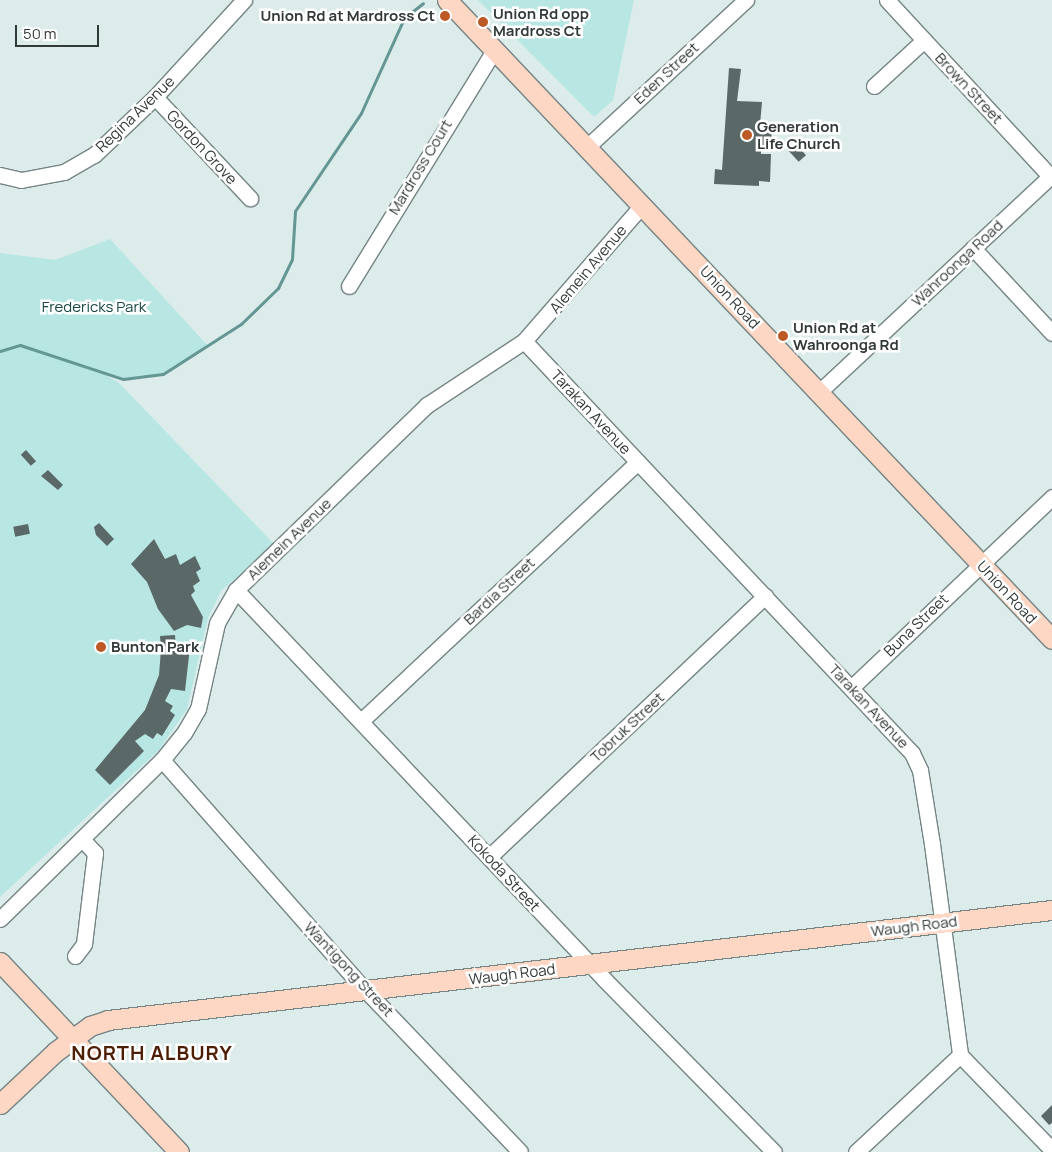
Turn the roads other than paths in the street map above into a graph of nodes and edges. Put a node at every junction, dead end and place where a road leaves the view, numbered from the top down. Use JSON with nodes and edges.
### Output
{"nodes":[{"id":1,"x":244,"y":0,"type":"edge"},
{"id":2,"x":447,"y":0,"type":"edge"},
{"id":3,"x":746,"y":0,"type":"edge"},
{"id":4,"x":887,"y":0,"type":"edge"},
{"id":5,"x":924,"y":40,"type":"junction"},
{"id":6,"x":494,"y":50,"type":"junction"},
{"id":7,"x":874,"y":86,"type":"dead end"},
{"id":8,"x":155,"y":97,"type":"junction"},
{"id":9,"x":587,"y":147,"type":"junction"},
{"id":10,"x":1051,"y":175,"type":"edge"},
{"id":11,"x":0,"y":176,"type":"edge"},
{"id":12,"x":250,"y":198,"type":"dead end"},
{"id":13,"x":643,"y":204,"type":"junction"},
{"id":14,"x":972,"y":248,"type":"junction"},
{"id":15,"x":349,"y":286,"type":"dead end"},
{"id":16,"x":1052,"y":333,"type":"edge"},
{"id":17,"x":524,"y":341,"type":"junction"},
{"id":18,"x":819,"y":392,"type":"junction"},
{"id":19,"x":638,"y":462,"type":"junction"},
{"id":20,"x":1052,"y":497,"type":"edge"},
{"id":21,"x":980,"y":564,"type":"junction"},
{"id":22,"x":236,"y":590,"type":"junction"},
{"id":23,"x":765,"y":596,"type":"junction"},
{"id":24,"x":1052,"y":639,"type":"edge"},
{"id":25,"x":852,"y":687,"type":"junction"},
{"id":26,"x":361,"y":721,"type":"junction"},
{"id":27,"x":162,"y":760,"type":"junction"},
{"id":28,"x":82,"y":839,"type":"junction"},
{"id":29,"x":489,"y":857,"type":"junction"},
{"id":30,"x":1052,"y":910,"type":"edge"},
{"id":31,"x":0,"y":919,"type":"edge"},
{"id":32,"x":942,"y":923,"type":"junction"},
{"id":33,"x":76,"y":956,"type":"dead end"},
{"id":34,"x":0,"y":962,"type":"edge"},
{"id":35,"x":591,"y":965,"type":"junction"},
{"id":36,"x":368,"y":991,"type":"junction"},
{"id":37,"x":73,"y":1039,"type":"junction"},
{"id":38,"x":960,"y":1055,"type":"junction"},
{"id":39,"x":0,"y":1104,"type":"edge"},
{"id":40,"x":1052,"y":1150,"type":"edge"},
{"id":41,"x":179,"y":1152,"type":"edge"},
{"id":42,"x":520,"y":1152,"type":"edge"},
{"id":43,"x":774,"y":1152,"type":"edge"},
{"id":44,"x":856,"y":1152,"type":"edge"}],
"edges":[{"from":1,"to":8,"type":"street","name":"Regina Avenue"},
{"from":2,"to":6,"type":"main road","name":"Union Road"},
{"from":3,"to":9,"type":"street","name":"Eden Street"},
{"from":4,"to":5,"type":"street","name":"Brown Street"},
{"from":5,"to":7,"type":"street"},
{"from":5,"to":10,"type":"street","name":"Brown Street"},
{"from":6,"to":9,"type":"main road","name":"Union Road"},
{"from":6,"to":15,"type":"street","name":"Mardross Court"},
{"from":8,"to":11,"type":"street","name":"Regina Avenue"},
{"from":8,"to":12,"type":"street","name":"Gordon Grove"},
{"from":9,"to":13,"type":"main road","name":"Union Road"},
{"from":10,"to":14,"type":"street","name":"Wahroonga Road"},
{"from":13,"to":17,"type":"street","name":"Alemein Avenue"},
{"from":13,"to":18,"type":"main road","name":"Union Road"},
{"from":14,"to":16,"type":"street"},
{"from":14,"to":18,"type":"street","name":"Wahroonga Road"},
{"from":17,"to":19,"type":"street","name":"Tarakan Avenue"},
{"from":17,"to":22,"type":"street","name":"Alemein Avenue"},
{"from":18,"to":21,"type":"main road","name":"Union Road"},
{"from":19,"to":23,"type":"street","name":"Tarakan Avenue"},
{"from":19,"to":26,"type":"street","name":"Bardia Street"},
{"from":20,"to":21,"type":"street","name":"Buna Street"},
{"from":21,"to":24,"type":"main road","name":"Union Road"},
{"from":21,"to":25,"type":"street","name":"Buna Street"},
{"from":22,"to":26,"type":"street","name":"Kokoda Street"},
{"from":22,"to":27,"type":"street","name":"Alemein Avenue"},
{"from":23,"to":25,"type":"street","name":"Tarakan Avenue"},
{"from":23,"to":29,"type":"street","name":"Tobruk Street"},
{"from":25,"to":32,"type":"street","name":"Tarakan Avenue"},
{"from":26,"to":29,"type":"street","name":"Kokoda Street"},
{"from":27,"to":28,"type":"street","name":"Alemein Avenue"},
{"from":27,"to":36,"type":"street","name":"Wantigong Street"},
{"from":28,"to":31,"type":"street","name":"Alemein Avenue"},
{"from":28,"to":33,"type":"street"},
{"from":29,"to":35,"type":"street","name":"Kokoda Street"},
{"from":30,"to":32,"type":"main road","name":"Waugh Road"},
{"from":32,"to":35,"type":"main road","name":"Waugh Road"},
{"from":32,"to":38,"type":"street","name":"Tarakan Avenue"},
{"from":34,"to":37,"type":"main road"},
{"from":35,"to":36,"type":"main road","name":"Waugh Road"},
{"from":35,"to":43,"type":"street","name":"Kokoda Street"},
{"from":36,"to":37,"type":"main road","name":"Waugh Road"},
{"from":36,"to":42,"type":"street","name":"Wantigong Street"},
{"from":37,"to":39,"type":"main road","name":"Waugh Road"},
{"from":37,"to":41,"type":"main road"},
{"from":38,"to":40,"type":"street"},
{"from":38,"to":44,"type":"street"}]}
